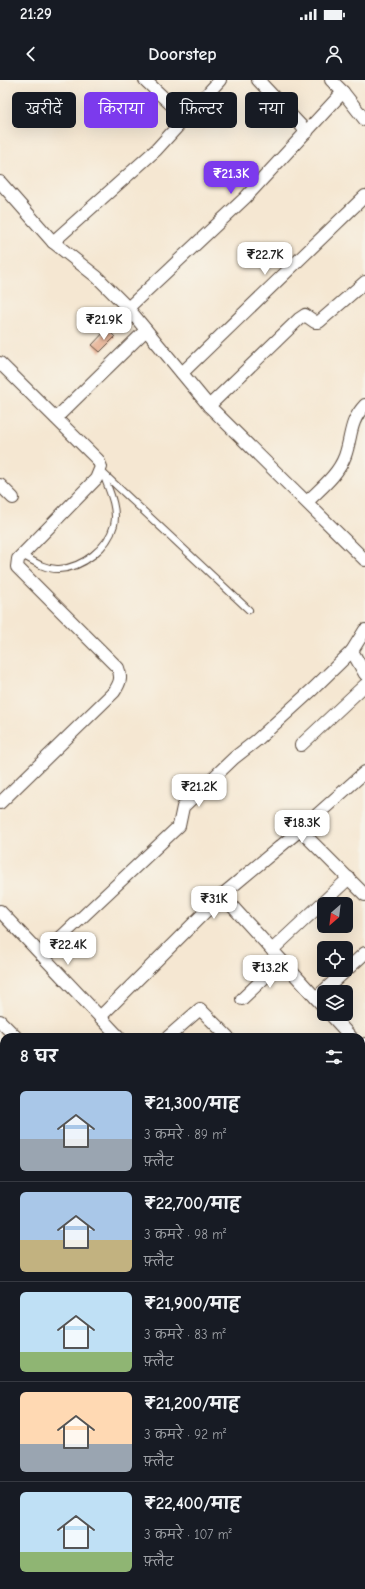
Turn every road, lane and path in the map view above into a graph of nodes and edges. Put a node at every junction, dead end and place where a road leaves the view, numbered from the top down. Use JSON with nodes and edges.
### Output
{"nodes":[{"id":1,"x":145,"y":80,"type":"edge"},
{"id":2,"x":220,"y":80,"type":"edge"},
{"id":3,"x":258,"y":80,"type":"edge"},
{"id":4,"x":339,"y":85,"type":"edge"},
{"id":5,"x":209,"y":92,"type":"edge"},
{"id":6,"x":166,"y":100,"type":"edge"},
{"id":7,"x":365,"y":120,"type":"edge"},
{"id":8,"x":176,"y":128,"type":"edge"},
{"id":9,"x":307,"y":132,"type":"junction"},
{"id":10,"x":0,"y":182,"type":"edge"},
{"id":11,"x":365,"y":196,"type":"edge"},
{"id":12,"x":53,"y":242,"type":"junction"},
{"id":13,"x":365,"y":282,"type":"edge"},
{"id":14,"x":128,"y":308,"type":"junction"},
{"id":15,"x":146,"y":330,"type":"junction"},
{"id":16,"x":0,"y":363,"type":"edge"},
{"id":17,"x":182,"y":373,"type":"junction"},
{"id":18,"x":365,"y":405,"type":"edge"},
{"id":19,"x":210,"y":406,"type":"junction"},
{"id":20,"x":56,"y":418,"type":"junction"},
{"id":21,"x":102,"y":470,"type":"junction"},
{"id":22,"x":0,"y":485,"type":"edge"},
{"id":23,"x":13,"y":498,"type":"dead end"},
{"id":24,"x":308,"y":501,"type":"junction"},
{"id":25,"x":22,"y":555,"type":"junction"},
{"id":26,"x":365,"y":560,"type":"edge"},
{"id":27,"x":250,"y":610,"type":"dead end"},
{"id":28,"x":365,"y":630,"type":"edge"},
{"id":29,"x":352,"y":651,"type":"junction"},
{"id":30,"x":365,"y":674,"type":"edge"},
{"id":31,"x":365,"y":685,"type":"edge"},
{"id":32,"x":301,"y":745,"type":"dead end"},
{"id":33,"x":365,"y":772,"type":"edge"},
{"id":34,"x":0,"y":803,"type":"edge"},
{"id":35,"x":300,"y":830,"type":"junction"},
{"id":36,"x":349,"y":878,"type":"junction"},
{"id":37,"x":222,"y":895,"type":"junction"},
{"id":38,"x":365,"y":895,"type":"edge"},
{"id":39,"x":0,"y":911,"type":"edge"},
{"id":40,"x":272,"y":950,"type":"junction"},
{"id":41,"x":365,"y":953,"type":"edge"},
{"id":42,"x":42,"y":955,"type":"junction"},
{"id":43,"x":282,"y":961,"type":"junction"},
{"id":44,"x":336,"y":985,"type":"edge"},
{"id":45,"x":242,"y":999,"type":"dead end"},
{"id":46,"x":317,"y":1000,"type":"edge"},
{"id":47,"x":100,"y":1017,"type":"junction"},
{"id":48,"x":0,"y":1020,"type":"edge"},
{"id":49,"x":336,"y":1021,"type":"edge"},
{"id":50,"x":12,"y":1033,"type":"edge"},
{"id":51,"x":115,"y":1033,"type":"edge"},
{"id":52,"x":173,"y":1033,"type":"edge"},
{"id":53,"x":224,"y":1033,"type":"edge"},
{"id":54,"x":347,"y":1033,"type":"edge"}],
"edges":[{"from":1,"to":6,"type":"street"},
{"from":2,"to":5,"type":"street"},
{"from":3,"to":9,"type":"street"},
{"from":4,"to":7,"type":"street"},
{"from":4,"to":9,"type":"street"},
{"from":8,"to":12,"type":"street"},
{"from":9,"to":14,"type":"street"},
{"from":10,"to":12,"type":"street"},
{"from":11,"to":17,"type":"street"},
{"from":12,"to":14,"type":"street"},
{"from":13,"to":19,"type":"street"},
{"from":14,"to":15,"type":"street"},
{"from":15,"to":17,"type":"street"},
{"from":15,"to":20,"type":"street"},
{"from":16,"to":20,"type":"street"},
{"from":17,"to":19,"type":"street"},
{"from":18,"to":24,"type":"street"},
{"from":19,"to":24,"type":"street"},
{"from":20,"to":21,"type":"street"},
{"from":21,"to":25,"type":"street"},
{"from":21,"to":25,"type":"lane"},
{"from":21,"to":27,"type":"lane"},
{"from":22,"to":23,"type":"street"},
{"from":24,"to":26,"type":"street"},
{"from":25,"to":34,"type":"street"},
{"from":28,"to":29,"type":"street"},
{"from":29,"to":30,"type":"street"},
{"from":29,"to":42,"type":"street"},
{"from":31,"to":32,"type":"street"},
{"from":33,"to":35,"type":"street"},
{"from":35,"to":36,"type":"street"},
{"from":35,"to":37,"type":"street"},
{"from":36,"to":38,"type":"street"},
{"from":36,"to":40,"type":"street"},
{"from":37,"to":40,"type":"street"},
{"from":37,"to":47,"type":"street"},
{"from":39,"to":42,"type":"street"},
{"from":40,"to":43,"type":"street"},
{"from":41,"to":44,"type":"street"},
{"from":42,"to":47,"type":"street"},
{"from":43,"to":45,"type":"street"},
{"from":43,"to":46,"type":"street"},
{"from":47,"to":51,"type":"street"},
{"from":48,"to":50,"type":"street"},
{"from":49,"to":54,"type":"street"},
{"from":52,"to":53,"type":"street"}]}
